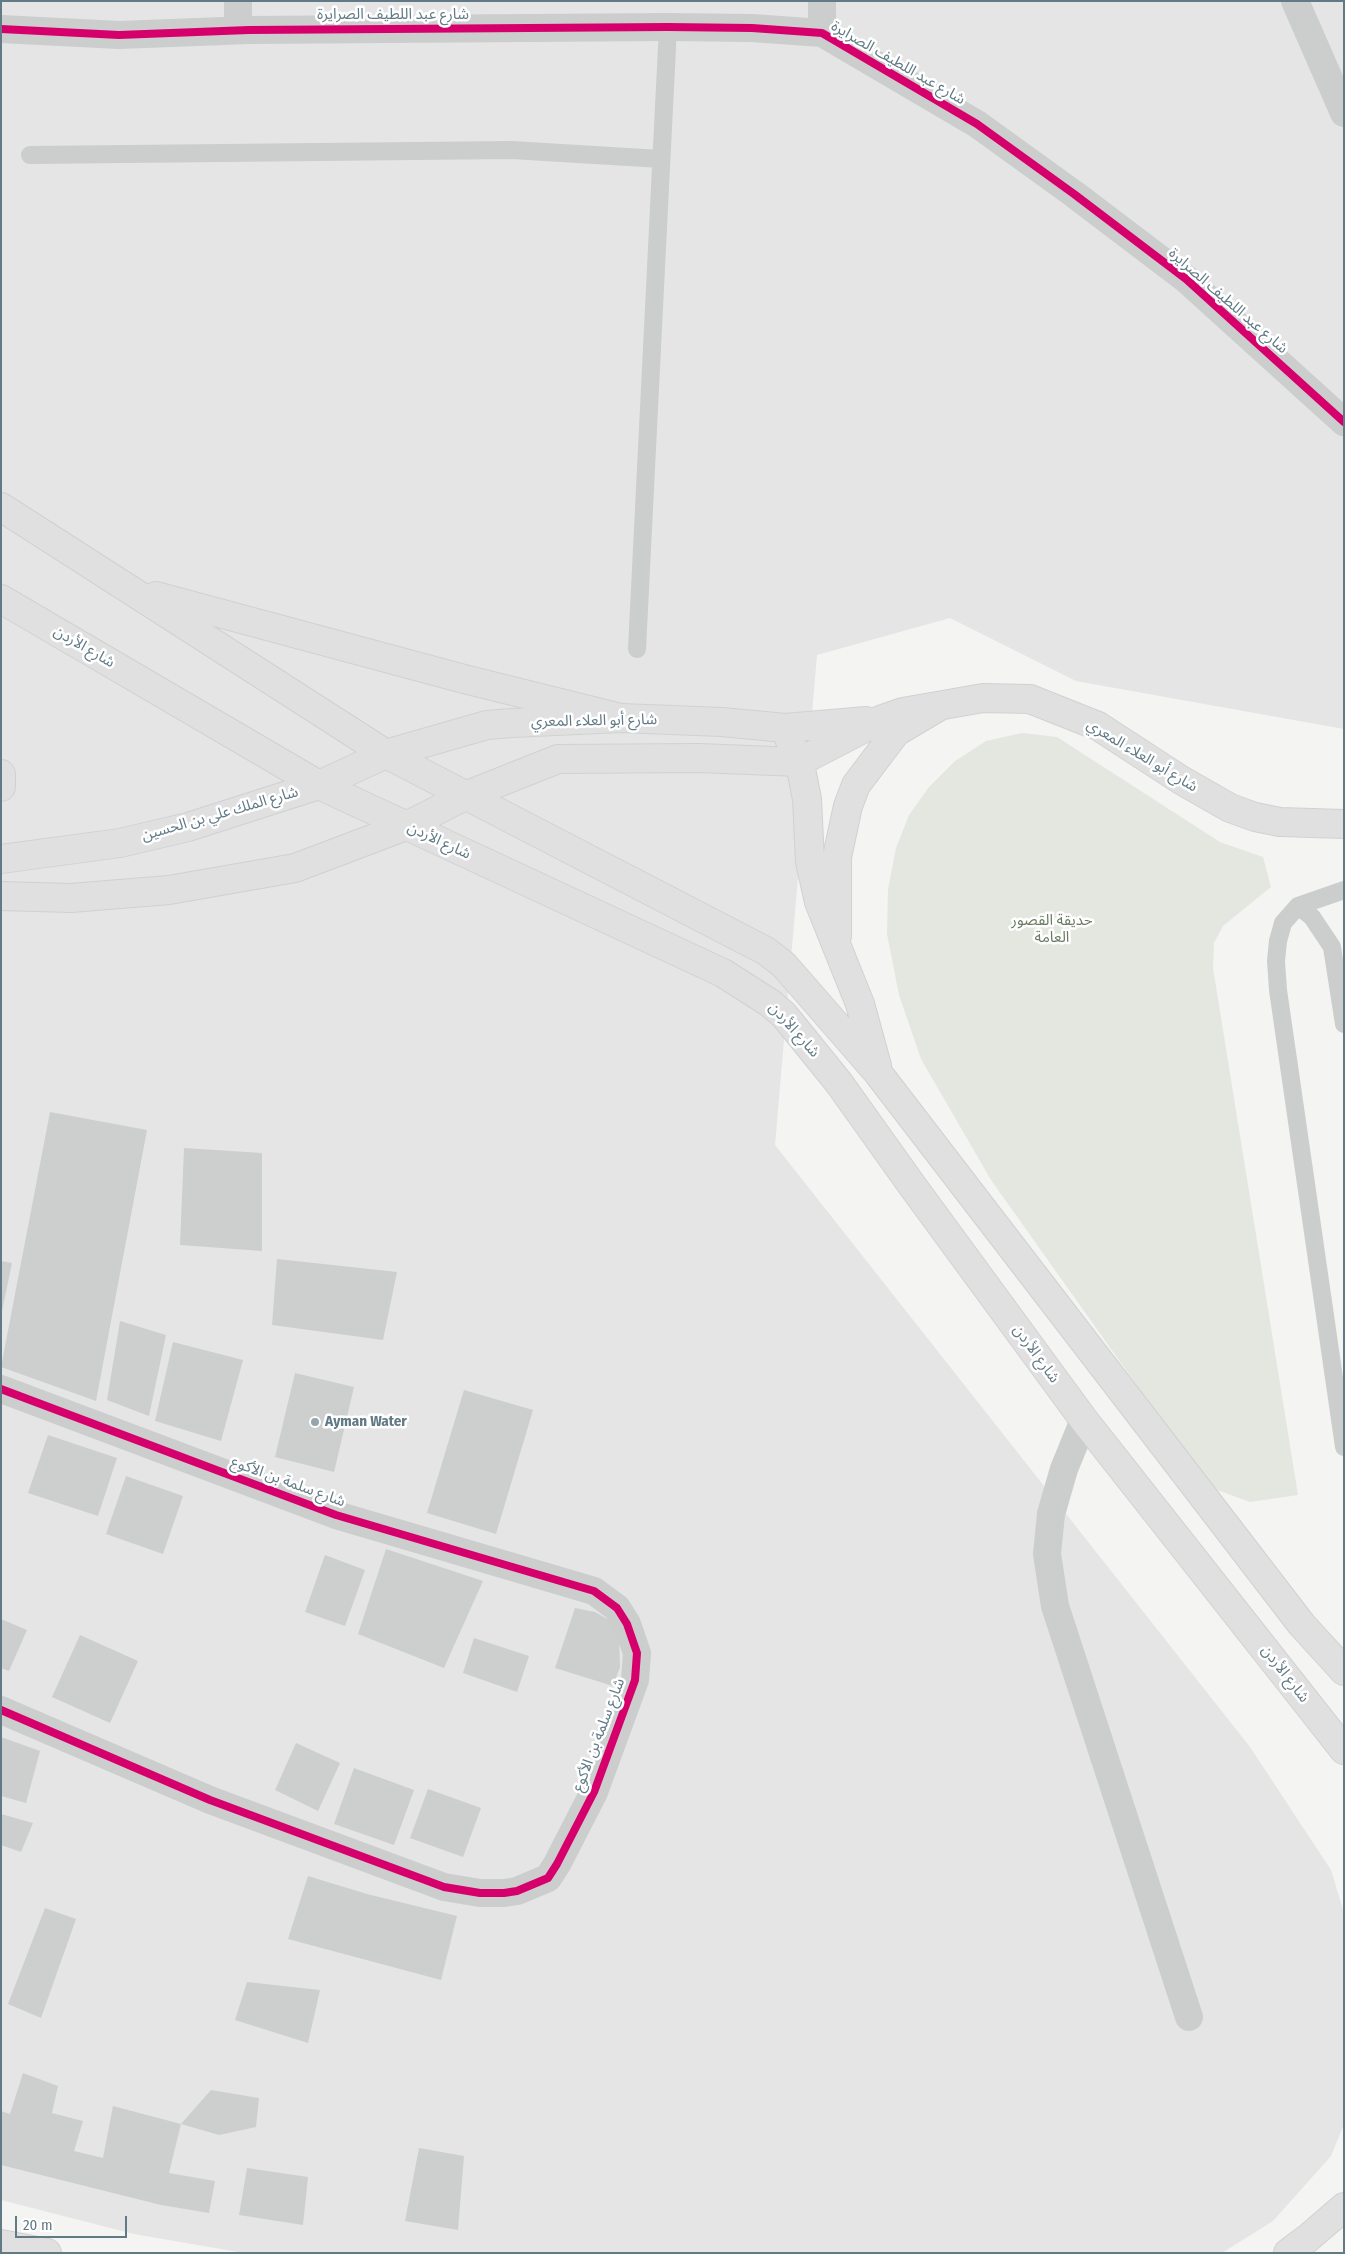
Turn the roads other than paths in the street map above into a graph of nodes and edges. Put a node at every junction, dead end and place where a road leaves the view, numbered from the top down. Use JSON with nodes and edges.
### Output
{"nodes":[{"id":1,"x":238,"y":1,"type":"edge"},
{"id":2,"x":822,"y":1,"type":"edge"},
{"id":3,"x":1274,"y":1,"type":"edge"},
{"id":4,"x":1297,"y":7,"type":"edge"},
{"id":5,"x":668,"y":27,"type":"junction"},
{"id":6,"x":1,"y":29,"type":"edge"},
{"id":7,"x":238,"y":30,"type":"junction"},
{"id":8,"x":822,"y":33,"type":"junction"},
{"id":9,"x":1344,"y":113,"type":"edge"},
{"id":10,"x":30,"y":155,"type":"dead end"},
{"id":11,"x":661,"y":159,"type":"junction"},
{"id":12,"x":1344,"y":422,"type":"edge"},
{"id":13,"x":1,"y":507,"type":"edge"},
{"id":14,"x":129,"y":588,"type":"junction"},
{"id":15,"x":1,"y":599,"type":"edge"},
{"id":16,"x":637,"y":649,"type":"dead end"},
{"id":17,"x":940,"y":706,"type":"junction"},
{"id":18,"x":621,"y":718,"type":"junction"},
{"id":19,"x":880,"y":720,"type":"junction"},
{"id":20,"x":785,"y":728,"type":"junction"},
{"id":21,"x":386,"y":754,"type":"junction"},
{"id":22,"x":799,"y":762,"type":"junction"},
{"id":23,"x":1,"y":774,"type":"edge"},
{"id":24,"x":319,"y":785,"type":"junction"},
{"id":25,"x":1,"y":787,"type":"edge"},
{"id":26,"x":465,"y":796,"type":"junction"},
{"id":27,"x":1344,"y":824,"type":"edge"},
{"id":28,"x":406,"y":826,"type":"junction"},
{"id":29,"x":1,"y":858,"type":"edge"},
{"id":30,"x":1344,"y":890,"type":"edge"},
{"id":31,"x":1,"y":896,"type":"edge"},
{"id":32,"x":1298,"y":906,"type":"junction"},
{"id":33,"x":836,"y":945,"type":"junction"},
{"id":34,"x":1344,"y":1024,"type":"edge"},
{"id":35,"x":878,"y":1073,"type":"junction"},
{"id":36,"x":1,"y":1389,"type":"edge"},
{"id":37,"x":1084,"y":1420,"type":"junction"},
{"id":38,"x":1344,"y":1447,"type":"edge"},
{"id":39,"x":1344,"y":1670,"type":"edge"},
{"id":40,"x":1,"y":1710,"type":"edge"},
{"id":41,"x":1344,"y":1750,"type":"edge"},
{"id":42,"x":1189,"y":2018,"type":"dead end"},
{"id":43,"x":1344,"y":2207,"type":"edge"},
{"id":44,"x":1,"y":2244,"type":"edge"},
{"id":45,"x":46,"y":2253,"type":"edge"},
{"id":46,"x":1288,"y":2253,"type":"edge"}],
"edges":[{"from":1,"to":7,"type":"street"},
{"from":2,"to":8,"type":"street"},
{"from":3,"to":4,"type":"street"},
{"from":4,"to":9,"type":"street"},
{"from":5,"to":7,"type":"street","name":"شارع عبد اللطيف الصرايرة"},
{"from":5,"to":8,"type":"street","name":"شارع عبد اللطيف الصرايرة"},
{"from":5,"to":11,"type":"lane"},
{"from":6,"to":7,"type":"street","name":"شارع عبد اللطيف الصرايرة"},
{"from":8,"to":12,"type":"street","name":"شارع عبد اللطيف الصرايرة"},
{"from":10,"to":11,"type":"lane"},
{"from":11,"to":16,"type":"lane"},
{"from":13,"to":14,"type":"main road"},
{"from":14,"to":18,"type":"main road"},
{"from":14,"to":21,"type":"main road"},
{"from":15,"to":24,"type":"main road","name":"شارع الأردن"},
{"from":17,"to":19,"type":"main road","name":"شارع أبو العلاء المعري"},
{"from":17,"to":27,"type":"main road","name":"شارع أبو العلاء المعري"},
{"from":17,"to":33,"type":"main road"},
{"from":18,"to":20,"type":"main road","name":"شارع أبو العلاء المعري"},
{"from":18,"to":21,"type":"main road","name":"شارع أبو العلاء المعري"},
{"from":19,"to":20,"type":"main road","name":"شارع أبو العلاء المعري"},
{"from":19,"to":22,"type":"main road","name":"شارع أبو العلاء المعري"},
{"from":20,"to":22,"type":"main road"},
{"from":21,"to":24,"type":"main road","name":"شارع أبو العلاء المعري"},
{"from":21,"to":26,"type":"main road"},
{"from":22,"to":26,"type":"main road","name":"شارع أبو العلاء المعري"},
{"from":22,"to":33,"type":"main road"},
{"from":23,"to":25,"type":"main road"},
{"from":24,"to":28,"type":"main road","name":"شارع الأردن"},
{"from":24,"to":29,"type":"main road","name":"شارع الملك علي بن الحسين"},
{"from":26,"to":28,"type":"main road","name":"شارع أبو العلاء المعري"},
{"from":26,"to":35,"type":"main road"},
{"from":28,"to":31,"type":"main road"},
{"from":28,"to":37,"type":"main road","name":"شارع الأردن"},
{"from":30,"to":32,"type":"lane"},
{"from":32,"to":34,"type":"lane"},
{"from":32,"to":38,"type":"lane"},
{"from":33,"to":35,"type":"main road"},
{"from":35,"to":39,"type":"main road"},
{"from":36,"to":40,"type":"street","name":"شارع سلمة بن الأكوع"},
{"from":37,"to":41,"type":"main road","name":"شارع الأردن"},
{"from":37,"to":42,"type":"street"},
{"from":43,"to":46,"type":"main road"},
{"from":44,"to":45,"type":"main road"}]}
